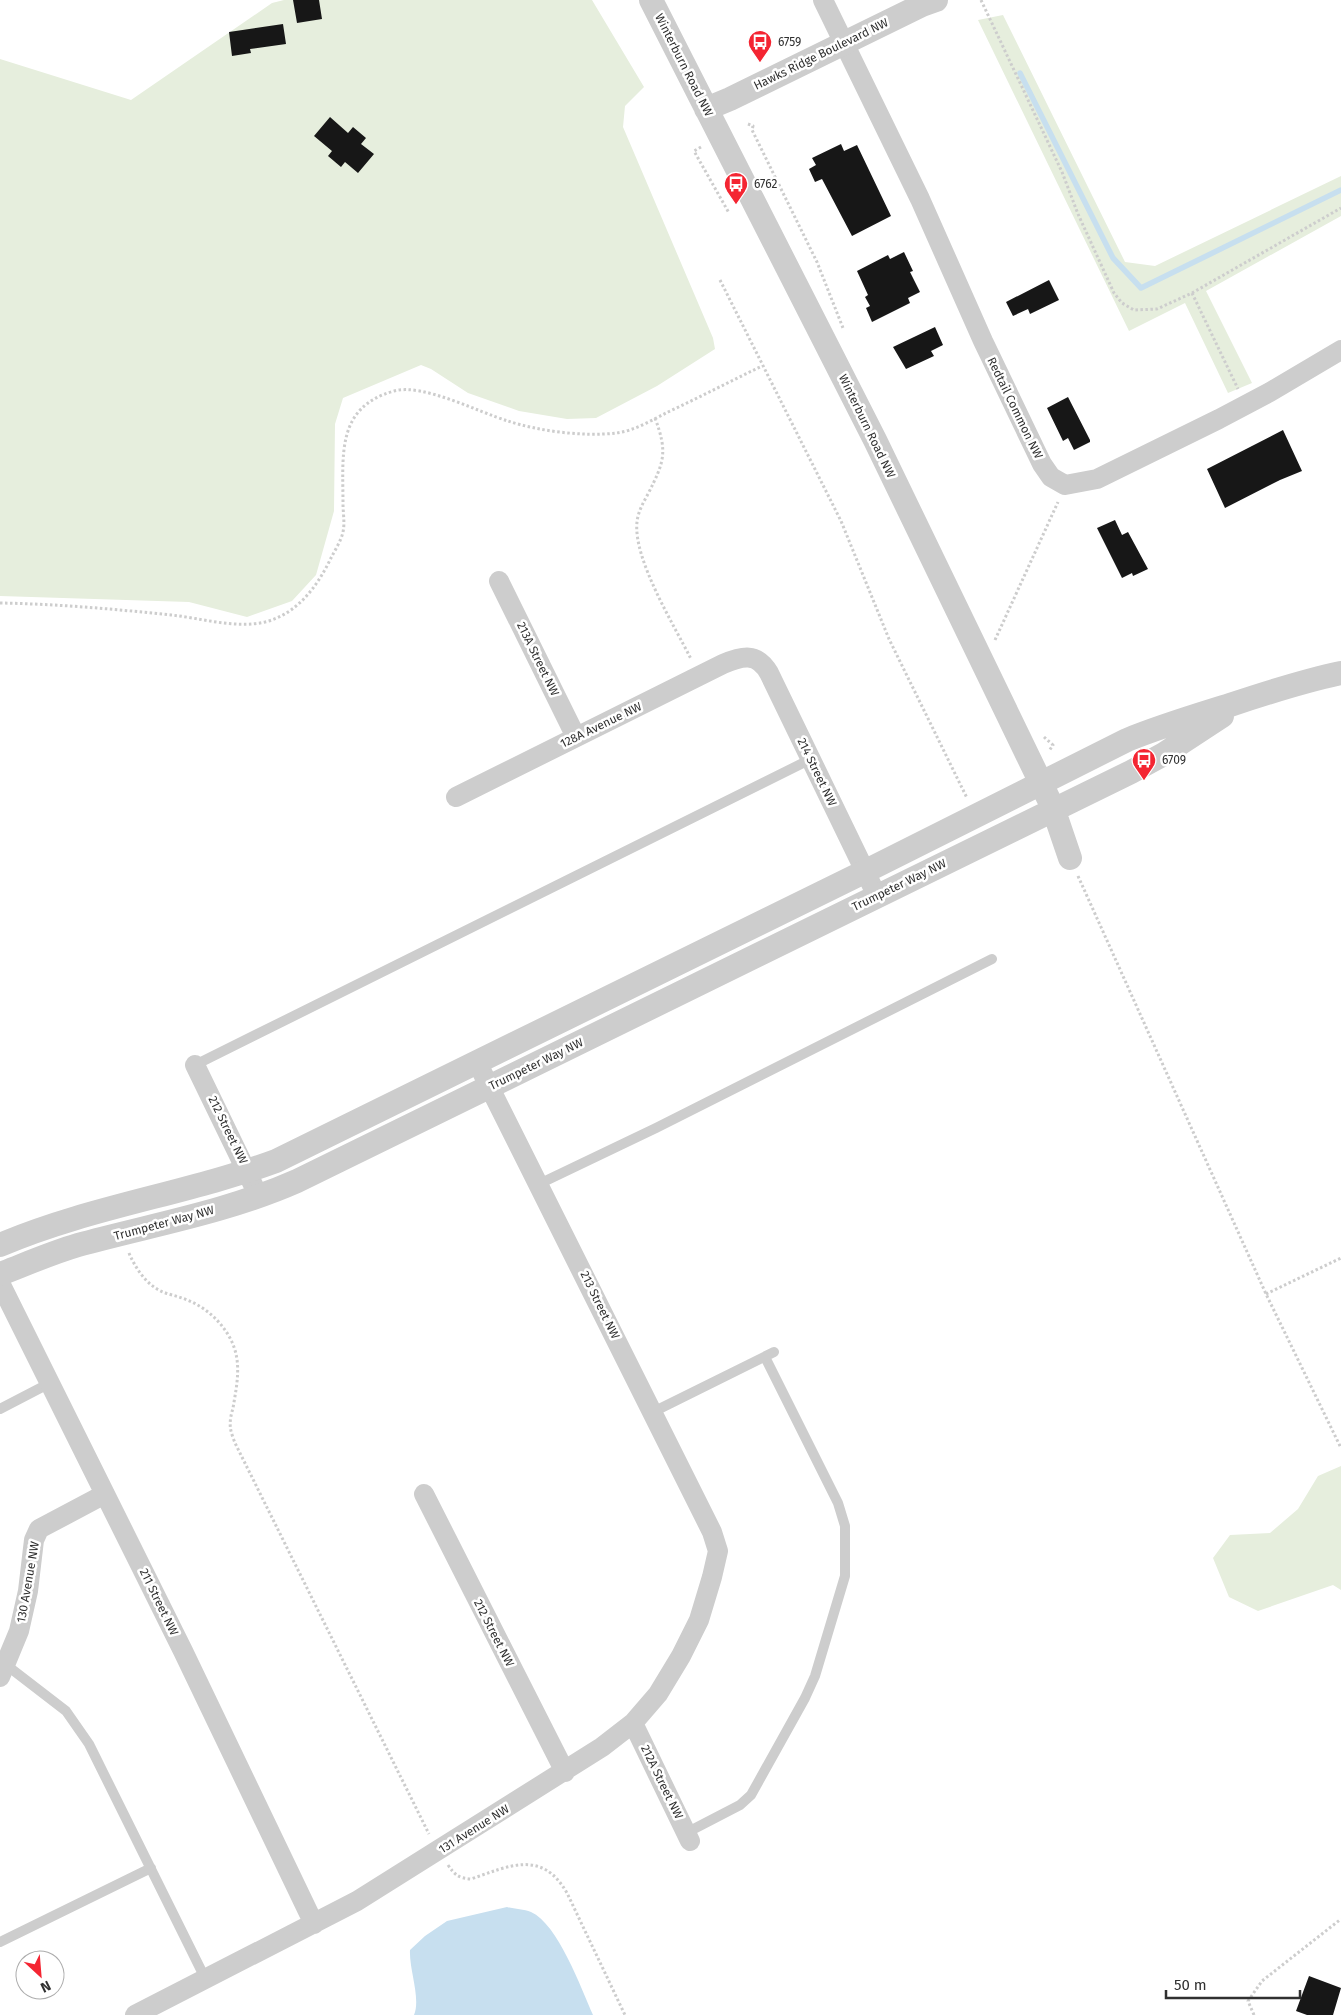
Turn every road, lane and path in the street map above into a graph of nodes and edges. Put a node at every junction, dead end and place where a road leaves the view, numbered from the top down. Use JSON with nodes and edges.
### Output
{"nodes":[{"id":1,"x":651,"y":0,"type":"edge"},
{"id":2,"x":823,"y":0,"type":"edge"},
{"id":3,"x":936,"y":0,"type":"edge"},
{"id":4,"x":981,"y":0,"type":"edge"},
{"id":5,"x":844,"y":43,"type":"junction"},
{"id":6,"x":706,"y":109,"type":"junction"},
{"id":7,"x":700,"y":147,"type":"dead end"},
{"id":8,"x":1341,"y":208,"type":"edge"},
{"id":9,"x":729,"y":213,"type":"dead end"},
{"id":10,"x":720,"y":280,"type":"dead end"},
{"id":11,"x":1192,"y":293,"type":"junction"},
{"id":12,"x":1341,"y":350,"type":"edge"},
{"id":13,"x":762,"y":366,"type":"junction"},
{"id":14,"x":1246,"y":405,"type":"junction"},
{"id":15,"x":655,"y":418,"type":"junction"},
{"id":16,"x":1065,"y":485,"type":"junction"},
{"id":17,"x":499,"y":581,"type":"dead end"},
{"id":18,"x":0,"y":603,"type":"edge"},
{"id":19,"x":995,"y":640,"type":"dead end"},
{"id":20,"x":748,"y":657,"type":"joint"},
{"id":21,"x":1341,"y":673,"type":"edge"},
{"id":22,"x":700,"y":676,"type":"junction"},
{"id":23,"x":1248,"y":699,"type":"junction"},
{"id":24,"x":576,"y":737,"type":"junction"},
{"id":25,"x":811,"y":759,"type":"junction"},
{"id":26,"x":1042,"y":783,"type":"junction"},
{"id":27,"x":456,"y":796,"type":"dead end"},
{"id":28,"x":968,"y":799,"type":"dead end"},
{"id":29,"x":1054,"y":808,"type":"junction"},
{"id":30,"x":1070,"y":858,"type":"joint"},
{"id":31,"x":866,"y":871,"type":"junction"},
{"id":32,"x":877,"y":896,"type":"junction"},
{"id":33,"x":992,"y":959,"type":"dead end"},
{"id":34,"x":477,"y":1062,"type":"junction"},
{"id":35,"x":195,"y":1065,"type":"joint"},
{"id":36,"x":490,"y":1087,"type":"junction"},
{"id":37,"x":248,"y":1171,"type":"junction"},
{"id":38,"x":539,"y":1184,"type":"junction"},
{"id":39,"x":259,"y":1197,"type":"junction"},
{"id":40,"x":0,"y":1245,"type":"edge"},
{"id":41,"x":126,"y":1245,"type":"dead end"},
{"id":42,"x":1341,"y":1258,"type":"edge"},
{"id":43,"x":0,"y":1274,"type":"edge"},
{"id":44,"x":0,"y":1283,"type":"edge"},
{"id":45,"x":1266,"y":1294,"type":"junction"},
{"id":46,"x":50,"y":1384,"type":"junction"},
{"id":47,"x":0,"y":1409,"type":"edge"},
{"id":48,"x":653,"y":1412,"type":"junction"},
{"id":49,"x":1341,"y":1448,"type":"edge"},
{"id":50,"x":105,"y":1494,"type":"junction"},
{"id":51,"x":424,"y":1494,"type":"dead end"},
{"id":52,"x":718,"y":1551,"type":"joint"},
{"id":53,"x":3,"y":1670,"type":"edge"},
{"id":54,"x":633,"y":1723,"type":"junction"},
{"id":55,"x":564,"y":1772,"type":"junction"},
{"id":56,"x":688,"y":1837,"type":"joint"},
{"id":57,"x":432,"y":1840,"type":"dead end"},
{"id":58,"x":448,"y":1863,"type":"dead end"},
{"id":59,"x":151,"y":1868,"type":"junction"},
{"id":60,"x":1341,"y":1919,"type":"edge"},
{"id":61,"x":314,"y":1924,"type":"junction"},
{"id":62,"x":0,"y":1942,"type":"edge"},
{"id":63,"x":206,"y":1980,"type":"junction"},
{"id":64,"x":135,"y":2015,"type":"edge"},
{"id":65,"x":626,"y":2015,"type":"edge"},
{"id":66,"x":1254,"y":2015,"type":"edge"}],
"edges":[{"from":1,"to":6,"type":"street","name":"Winterburn Road NW"},
{"from":2,"to":5,"type":"street","name":"Redtail Common NW"},
{"from":3,"to":5,"type":"street","name":"Hawks Ridge Boulevard NW"},
{"from":4,"to":11,"type":"path"},
{"from":5,"to":6,"type":"street","name":"Hawks Ridge Boulevard NW"},
{"from":5,"to":16,"type":"street","name":"Redtail Common NW"},
{"from":6,"to":26,"type":"street","name":"Winterburn Road NW"},
{"from":7,"to":9,"type":"path"},
{"from":8,"to":11,"type":"path"},
{"from":10,"to":13,"type":"path"},
{"from":11,"to":14,"type":"path"},
{"from":12,"to":14,"type":"street"},
{"from":13,"to":15,"type":"path"},
{"from":13,"to":28,"type":"path"},
{"from":14,"to":16,"type":"street"},
{"from":15,"to":18,"type":"path"},
{"from":15,"to":22,"type":"path"},
{"from":16,"to":19,"type":"path"},
{"from":17,"to":24,"type":"street","name":"213A Street NW"},
{"from":20,"to":22,"type":"street","name":"128A Avenue NW"},
{"from":20,"to":25,"type":"street","name":"214 Street NW"},
{"from":21,"to":23,"type":"street"},
{"from":22,"to":24,"type":"street","name":"128A Avenue NW"},
{"from":23,"to":26,"type":"street"},
{"from":23,"to":29,"type":"street"},
{"from":24,"to":27,"type":"street","name":"128A Avenue NW"},
{"from":25,"to":31,"type":"street","name":"214 Street NW"},
{"from":25,"to":35,"type":"lane"},
{"from":26,"to":29,"type":"street","name":"Winterburn Road NW"},
{"from":26,"to":31,"type":"street"},
{"from":29,"to":30,"type":"street","name":"Winterburn Road NW"},
{"from":29,"to":32,"type":"street","name":"Trumpeter Way NW"},
{"from":30,"to":45,"type":"path"},
{"from":31,"to":32,"type":"street","name":"214 Street NW"},
{"from":31,"to":34,"type":"street"},
{"from":32,"to":36,"type":"street","name":"Trumpeter Way NW"},
{"from":33,"to":38,"type":"lane"},
{"from":34,"to":36,"type":"street","name":"213 Street NW"},
{"from":34,"to":37,"type":"street"},
{"from":35,"to":37,"type":"street","name":"212 Street NW"},
{"from":36,"to":38,"type":"street","name":"213 Street NW"},
{"from":36,"to":39,"type":"street","name":"Trumpeter Way NW"},
{"from":37,"to":39,"type":"street","name":"212 Street NW"},
{"from":37,"to":40,"type":"street"},
{"from":38,"to":48,"type":"street","name":"213 Street NW"},
{"from":39,"to":43,"type":"street","name":"Trumpeter Way NW"},
{"from":41,"to":57,"type":"path"},
{"from":42,"to":45,"type":"path"},
{"from":44,"to":46,"type":"street","name":"211 Street NW"},
{"from":45,"to":49,"type":"path"},
{"from":46,"to":47,"type":"lane"},
{"from":46,"to":50,"type":"street","name":"211 Street NW"},
{"from":48,"to":52,"type":"street","name":"213 Street NW"},
{"from":48,"to":56,"type":"lane"},
{"from":50,"to":53,"type":"street","name":"130 Avenue NW"},
{"from":50,"to":61,"type":"street","name":"211 Street NW"},
{"from":51,"to":55,"type":"street","name":"212 Street NW"},
{"from":52,"to":54,"type":"street","name":"131 Avenue NW"},
{"from":53,"to":59,"type":"lane"},
{"from":54,"to":55,"type":"street","name":"131 Avenue NW"},
{"from":54,"to":56,"type":"street","name":"212A Street NW"},
{"from":55,"to":61,"type":"street","name":"131 Avenue NW"},
{"from":58,"to":65,"type":"path"},
{"from":59,"to":62,"type":"lane"},
{"from":59,"to":63,"type":"lane"},
{"from":60,"to":66,"type":"path"},
{"from":61,"to":63,"type":"street","name":"131 Avenue NW"},
{"from":63,"to":64,"type":"street","name":"131 Avenue NW"}]}
